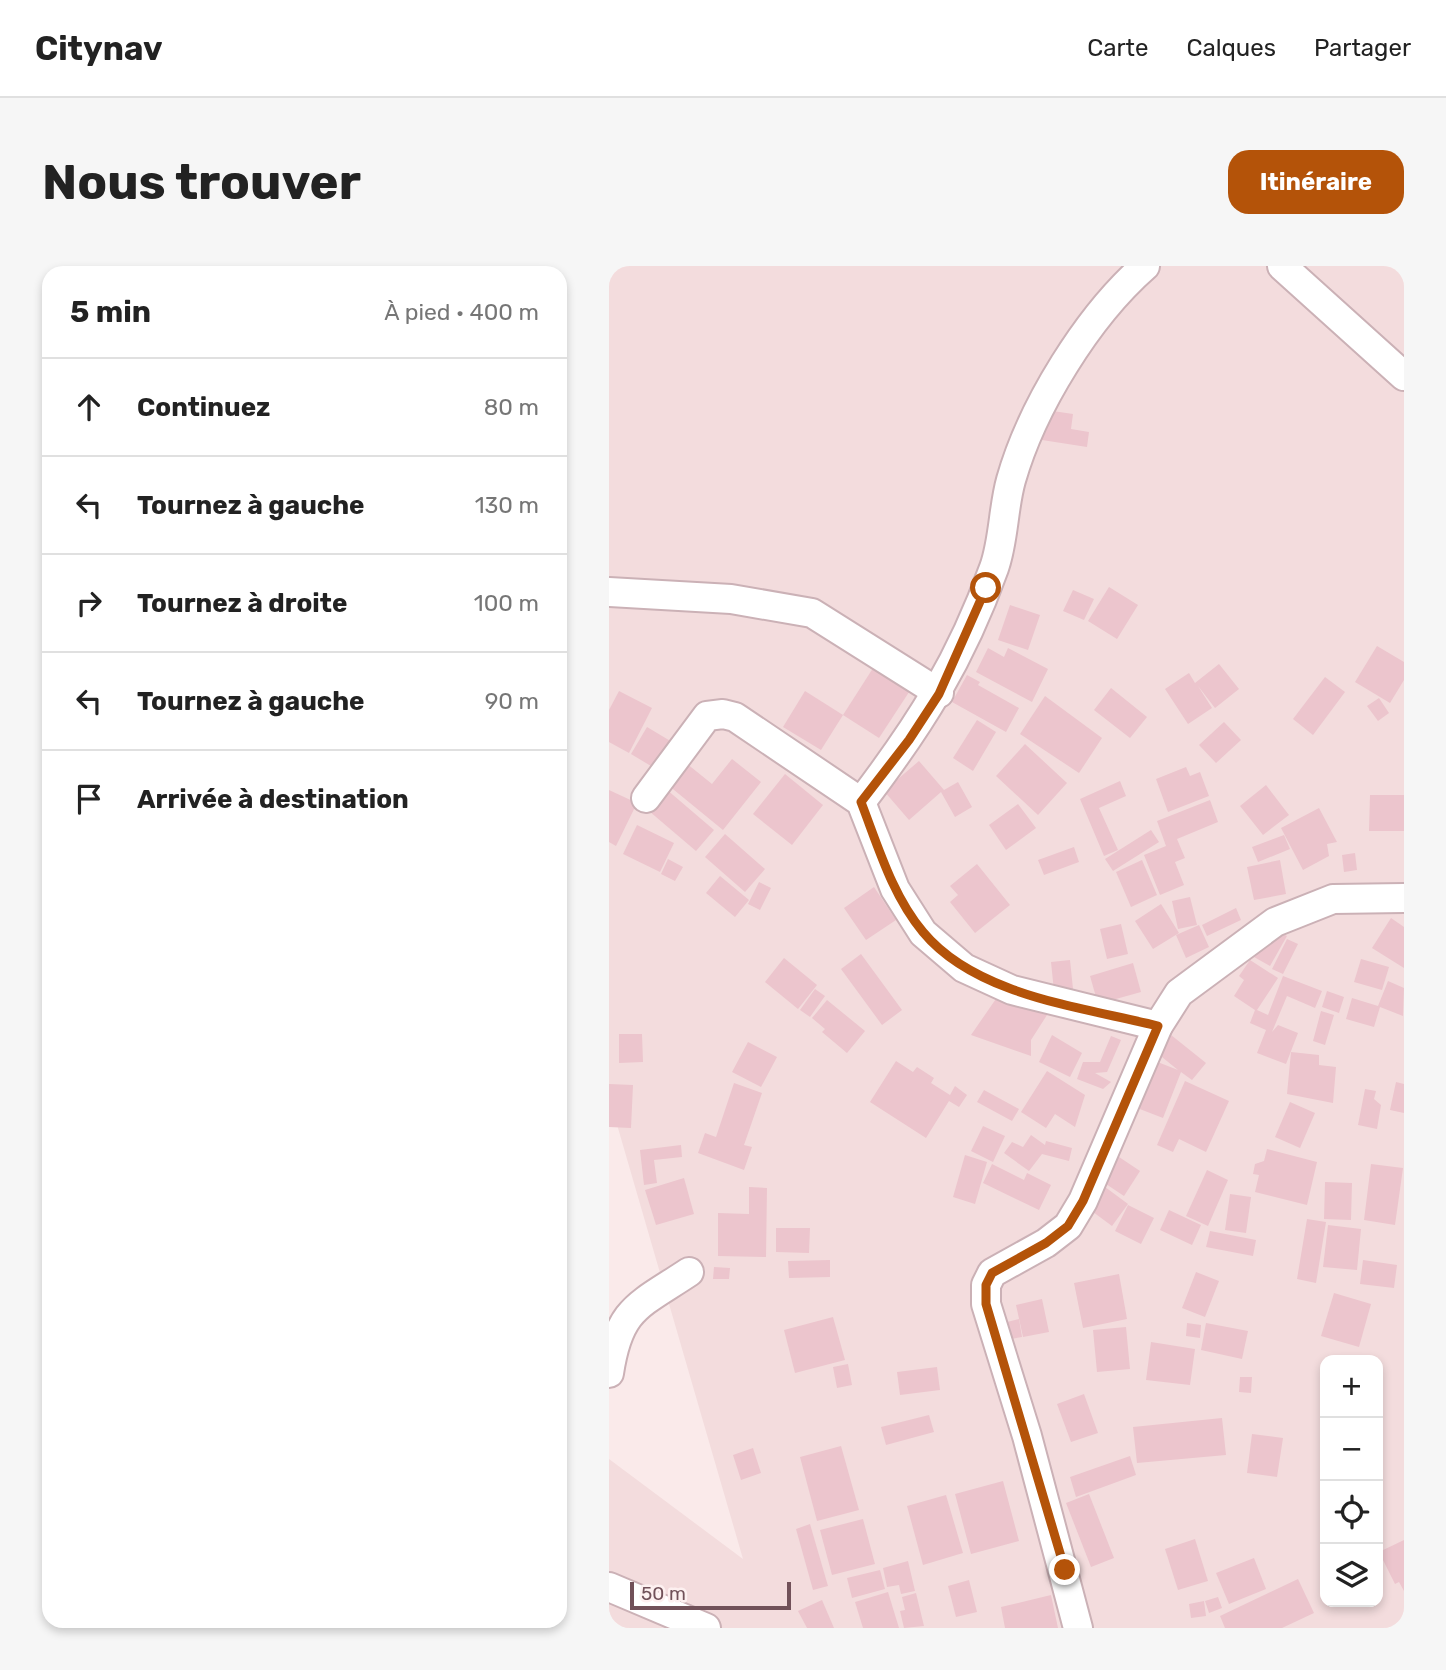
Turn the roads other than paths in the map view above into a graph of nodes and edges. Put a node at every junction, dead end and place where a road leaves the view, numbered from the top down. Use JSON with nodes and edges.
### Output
{"nodes":[{"id":1,"x":1145,"y":266,"type":"edge"},
{"id":2,"x":1282,"y":266,"type":"edge"},
{"id":3,"x":1404,"y":376,"type":"edge"},
{"id":4,"x":609,"y":592,"type":"edge"},
{"id":5,"x":939,"y":694,"type":"junction"},
{"id":6,"x":646,"y":798,"type":"dead end"},
{"id":7,"x":861,"y":802,"type":"junction"},
{"id":8,"x":1404,"y":898,"type":"edge"},
{"id":9,"x":1158,"y":1026,"type":"junction"},
{"id":10,"x":689,"y":1272,"type":"dead end"},
{"id":11,"x":609,"y":1373,"type":"edge"},
{"id":12,"x":609,"y":1587,"type":"edge"},
{"id":13,"x":706,"y":1628,"type":"edge"},
{"id":14,"x":1078,"y":1628,"type":"edge"}],
"edges":[{"from":1,"to":5,"type":"street"},
{"from":2,"to":3,"type":"street"},
{"from":4,"to":5,"type":"street"},
{"from":5,"to":7,"type":"street"},
{"from":6,"to":7,"type":"street"},
{"from":7,"to":9,"type":"street"},
{"from":8,"to":9,"type":"street"},
{"from":9,"to":14,"type":"street"},
{"from":10,"to":11,"type":"street"},
{"from":12,"to":13,"type":"street"}]}
